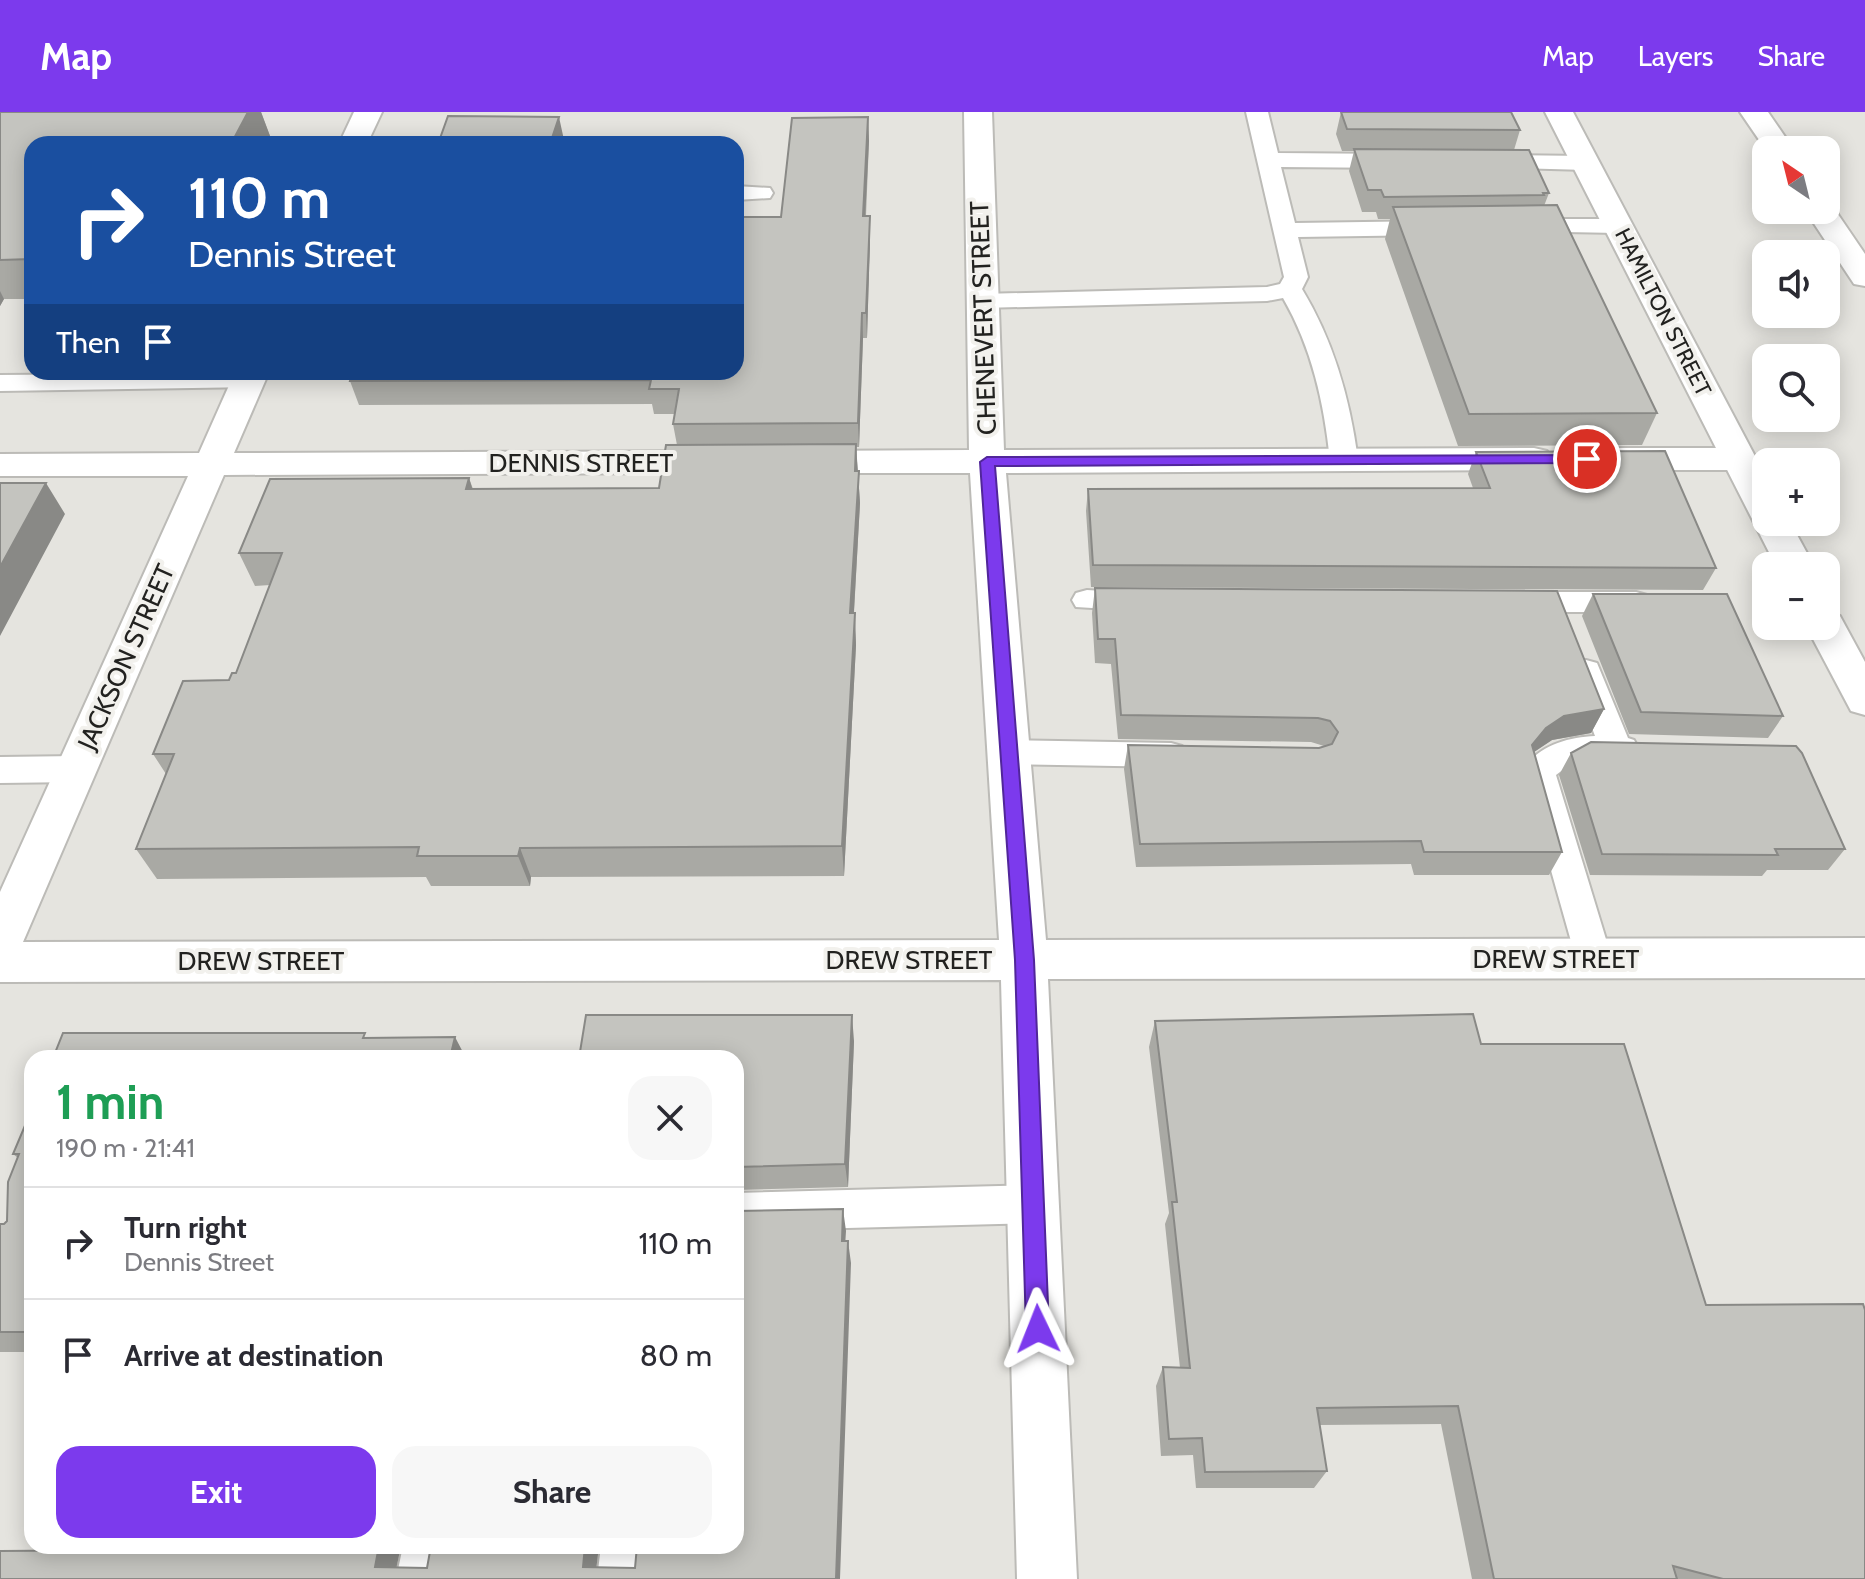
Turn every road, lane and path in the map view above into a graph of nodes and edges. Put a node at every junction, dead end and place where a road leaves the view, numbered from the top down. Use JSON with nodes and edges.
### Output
{"nodes":[{"id":1,"x":368,"y":112,"type":"edge"},
{"id":2,"x":978,"y":112,"type":"edge"},
{"id":3,"x":1257,"y":112,"type":"edge"},
{"id":4,"x":1559,"y":112,"type":"edge"},
{"id":5,"x":1754,"y":112,"type":"edge"},
{"id":6,"x":357,"y":136,"type":"edge"},
{"id":7,"x":1770,"y":136,"type":"edge"},
{"id":8,"x":1269,"y":160,"type":"junction"},
{"id":9,"x":1424,"y":162,"type":"edge"},
{"id":10,"x":1470,"y":162,"type":"edge"},
{"id":11,"x":1586,"y":163,"type":"junction"},
{"id":12,"x":744,"y":193,"type":"edge"},
{"id":13,"x":762,"y":193,"type":"dead end"},
{"id":14,"x":1829,"y":224,"type":"edge"},
{"id":15,"x":1618,"y":226,"type":"junction"},
{"id":16,"x":1455,"y":227,"type":"edge"},
{"id":17,"x":1501,"y":227,"type":"edge"},
{"id":18,"x":1285,"y":230,"type":"junction"},
{"id":19,"x":1865,"y":277,"type":"edge"},
{"id":20,"x":1290,"y":289,"type":"junction"},
{"id":21,"x":982,"y":301,"type":"junction"},
{"id":22,"x":125,"y":380,"type":"edge"},
{"id":23,"x":249,"y":380,"type":"edge"},
{"id":24,"x":0,"y":383,"type":"edge"},
{"id":25,"x":1738,"y":459,"type":"junction"},
{"id":26,"x":1344,"y":460,"type":"junction"},
{"id":27,"x":987,"y":462,"type":"junction"},
{"id":28,"x":212,"y":464,"type":"junction"},
{"id":29,"x":0,"y":465,"type":"edge"},
{"id":30,"x":1752,"y":485,"type":"edge"},
{"id":31,"x":1087,"y":600,"type":"dead end"},
{"id":32,"x":1165,"y":601,"type":"edge"},
{"id":33,"x":1496,"y":602,"type":"edge"},
{"id":34,"x":1559,"y":602,"type":"junction"},
{"id":35,"x":1667,"y":603,"type":"edge"},
{"id":36,"x":1833,"y":640,"type":"edge"},
{"id":37,"x":1865,"y":700,"type":"edge"},
{"id":38,"x":1009,"y":752,"type":"junction"},
{"id":39,"x":1200,"y":755,"type":"edge"},
{"id":40,"x":77,"y":769,"type":"junction"},
{"id":41,"x":0,"y":770,"type":"edge"},
{"id":42,"x":0,"y":943,"type":"edge"},
{"id":43,"x":1865,"y":958,"type":"edge"},
{"id":44,"x":1594,"y":959,"type":"junction"},
{"id":45,"x":1024,"y":960,"type":"junction"},
{"id":46,"x":0,"y":962,"type":"edge"},
{"id":47,"x":1033,"y":1204,"type":"junction"},
{"id":48,"x":744,"y":1212,"type":"edge"},
{"id":49,"x":424,"y":1554,"type":"edge"},
{"id":50,"x":623,"y":1554,"type":"edge"},
{"id":51,"x":419,"y":1579,"type":"edge"},
{"id":52,"x":620,"y":1579,"type":"edge"},
{"id":53,"x":1047,"y":1579,"type":"edge"}],
"edges":[{"from":1,"to":6,"type":"main road"},
{"from":2,"to":21,"type":"main road","name":"CHENEVERT STREET"},
{"from":3,"to":8,"type":"lane"},
{"from":4,"to":11,"type":"main road","name":"HAMILTON STREET"},
{"from":5,"to":7,"type":"main road"},
{"from":8,"to":9,"type":"lane"},
{"from":8,"to":18,"type":"lane"},
{"from":10,"to":11,"type":"lane"},
{"from":11,"to":15,"type":"main road","name":"HAMILTON STREET"},
{"from":12,"to":13,"type":"lane"},
{"from":14,"to":19,"type":"main road"},
{"from":15,"to":17,"type":"lane"},
{"from":15,"to":25,"type":"main road","name":"HAMILTON STREET"},
{"from":16,"to":18,"type":"lane"},
{"from":18,"to":20,"type":"lane"},
{"from":20,"to":21,"type":"lane"},
{"from":20,"to":26,"type":"lane"},
{"from":21,"to":27,"type":"main road","name":"CHENEVERT STREET"},
{"from":22,"to":24,"type":"lane"},
{"from":23,"to":28,"type":"main road","name":"JACKSON STREET"},
{"from":25,"to":26,"type":"main road","name":"DENNIS STREET"},
{"from":25,"to":30,"type":"main road","name":"HAMILTON STREET"},
{"from":26,"to":27,"type":"main road","name":"DENNIS STREET"},
{"from":27,"to":28,"type":"main road","name":"DENNIS STREET"},
{"from":27,"to":38,"type":"main road","name":"CHENEVERT STREET"},
{"from":28,"to":29,"type":"main road","name":"DENNIS STREET"},
{"from":28,"to":40,"type":"main road","name":"JACKSON STREET"},
{"from":31,"to":32,"type":"lane"},
{"from":33,"to":34,"type":"lane"},
{"from":34,"to":35,"type":"lane"},
{"from":34,"to":44,"type":"lane"},
{"from":36,"to":37,"type":"main road"},
{"from":38,"to":39,"type":"lane"},
{"from":38,"to":45,"type":"main road","name":"CHENEVERT STREET"},
{"from":40,"to":41,"type":"lane"},
{"from":40,"to":42,"type":"main road","name":"JACKSON STREET"},
{"from":43,"to":44,"type":"main road","name":"DREW STREET"},
{"from":44,"to":45,"type":"main road","name":"DREW STREET"},
{"from":45,"to":46,"type":"main road","name":"DREW STREET"},
{"from":45,"to":47,"type":"main road","name":"CHENEVERT STREET"},
{"from":47,"to":48,"type":"lane"},
{"from":47,"to":53,"type":"main road","name":"CHENEVERT STREET"},
{"from":49,"to":51,"type":"lane"},
{"from":50,"to":52,"type":"lane"}]}
